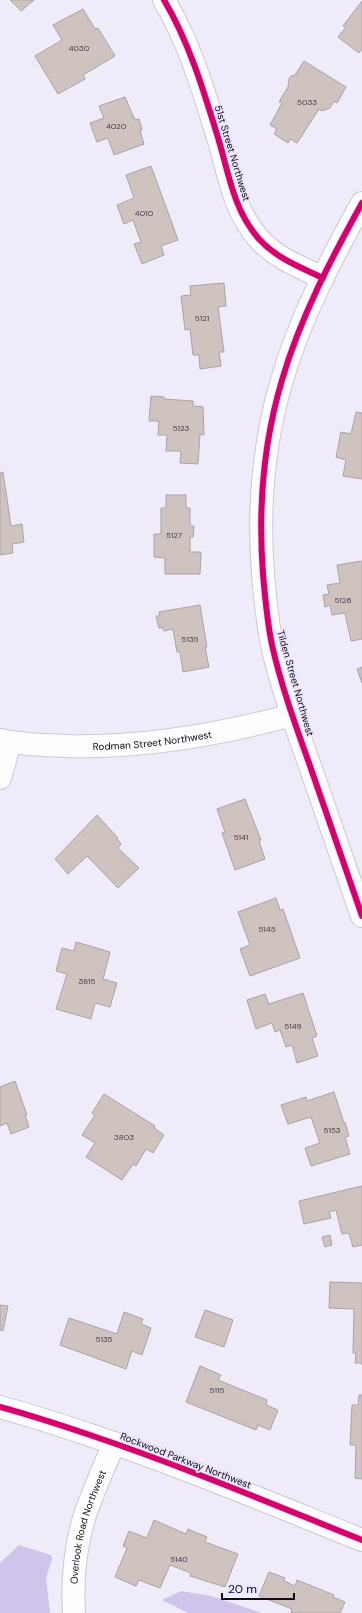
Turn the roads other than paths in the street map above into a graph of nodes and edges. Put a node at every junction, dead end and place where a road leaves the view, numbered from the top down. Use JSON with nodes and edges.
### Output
{"nodes":[{"id":1,"x":164,"y":0,"type":"edge"},
{"id":2,"x":362,"y":203,"type":"edge"},
{"id":3,"x":323,"y":278,"type":"junction"},
{"id":4,"x":292,"y":715,"type":"junction"},
{"id":5,"x":5,"y":741,"type":"edge"},
{"id":6,"x":0,"y":778,"type":"edge"},
{"id":7,"x":362,"y":916,"type":"edge"},
{"id":8,"x":0,"y":1407,"type":"edge"},
{"id":9,"x":114,"y":1443,"type":"junction"},
{"id":10,"x":362,"y":1540,"type":"edge"},
{"id":11,"x":74,"y":1613,"type":"edge"}],
"edges":[{"from":1,"to":3,"type":"street","name":"51st Street Northwest"},
{"from":2,"to":3,"type":"street","name":"Tilden Street Northwest"},
{"from":3,"to":4,"type":"street","name":"Tilden Street Northwest"},
{"from":4,"to":5,"type":"street","name":"Rodman Street Northwest"},
{"from":4,"to":7,"type":"street","name":"Tilden Street Northwest"},
{"from":5,"to":6,"type":"street"},
{"from":8,"to":9,"type":"street","name":"Rockwood Parkway Northwest"},
{"from":9,"to":10,"type":"street","name":"Rockwood Parkway Northwest"},
{"from":9,"to":11,"type":"street","name":"Overlook Road Northwest"}]}
